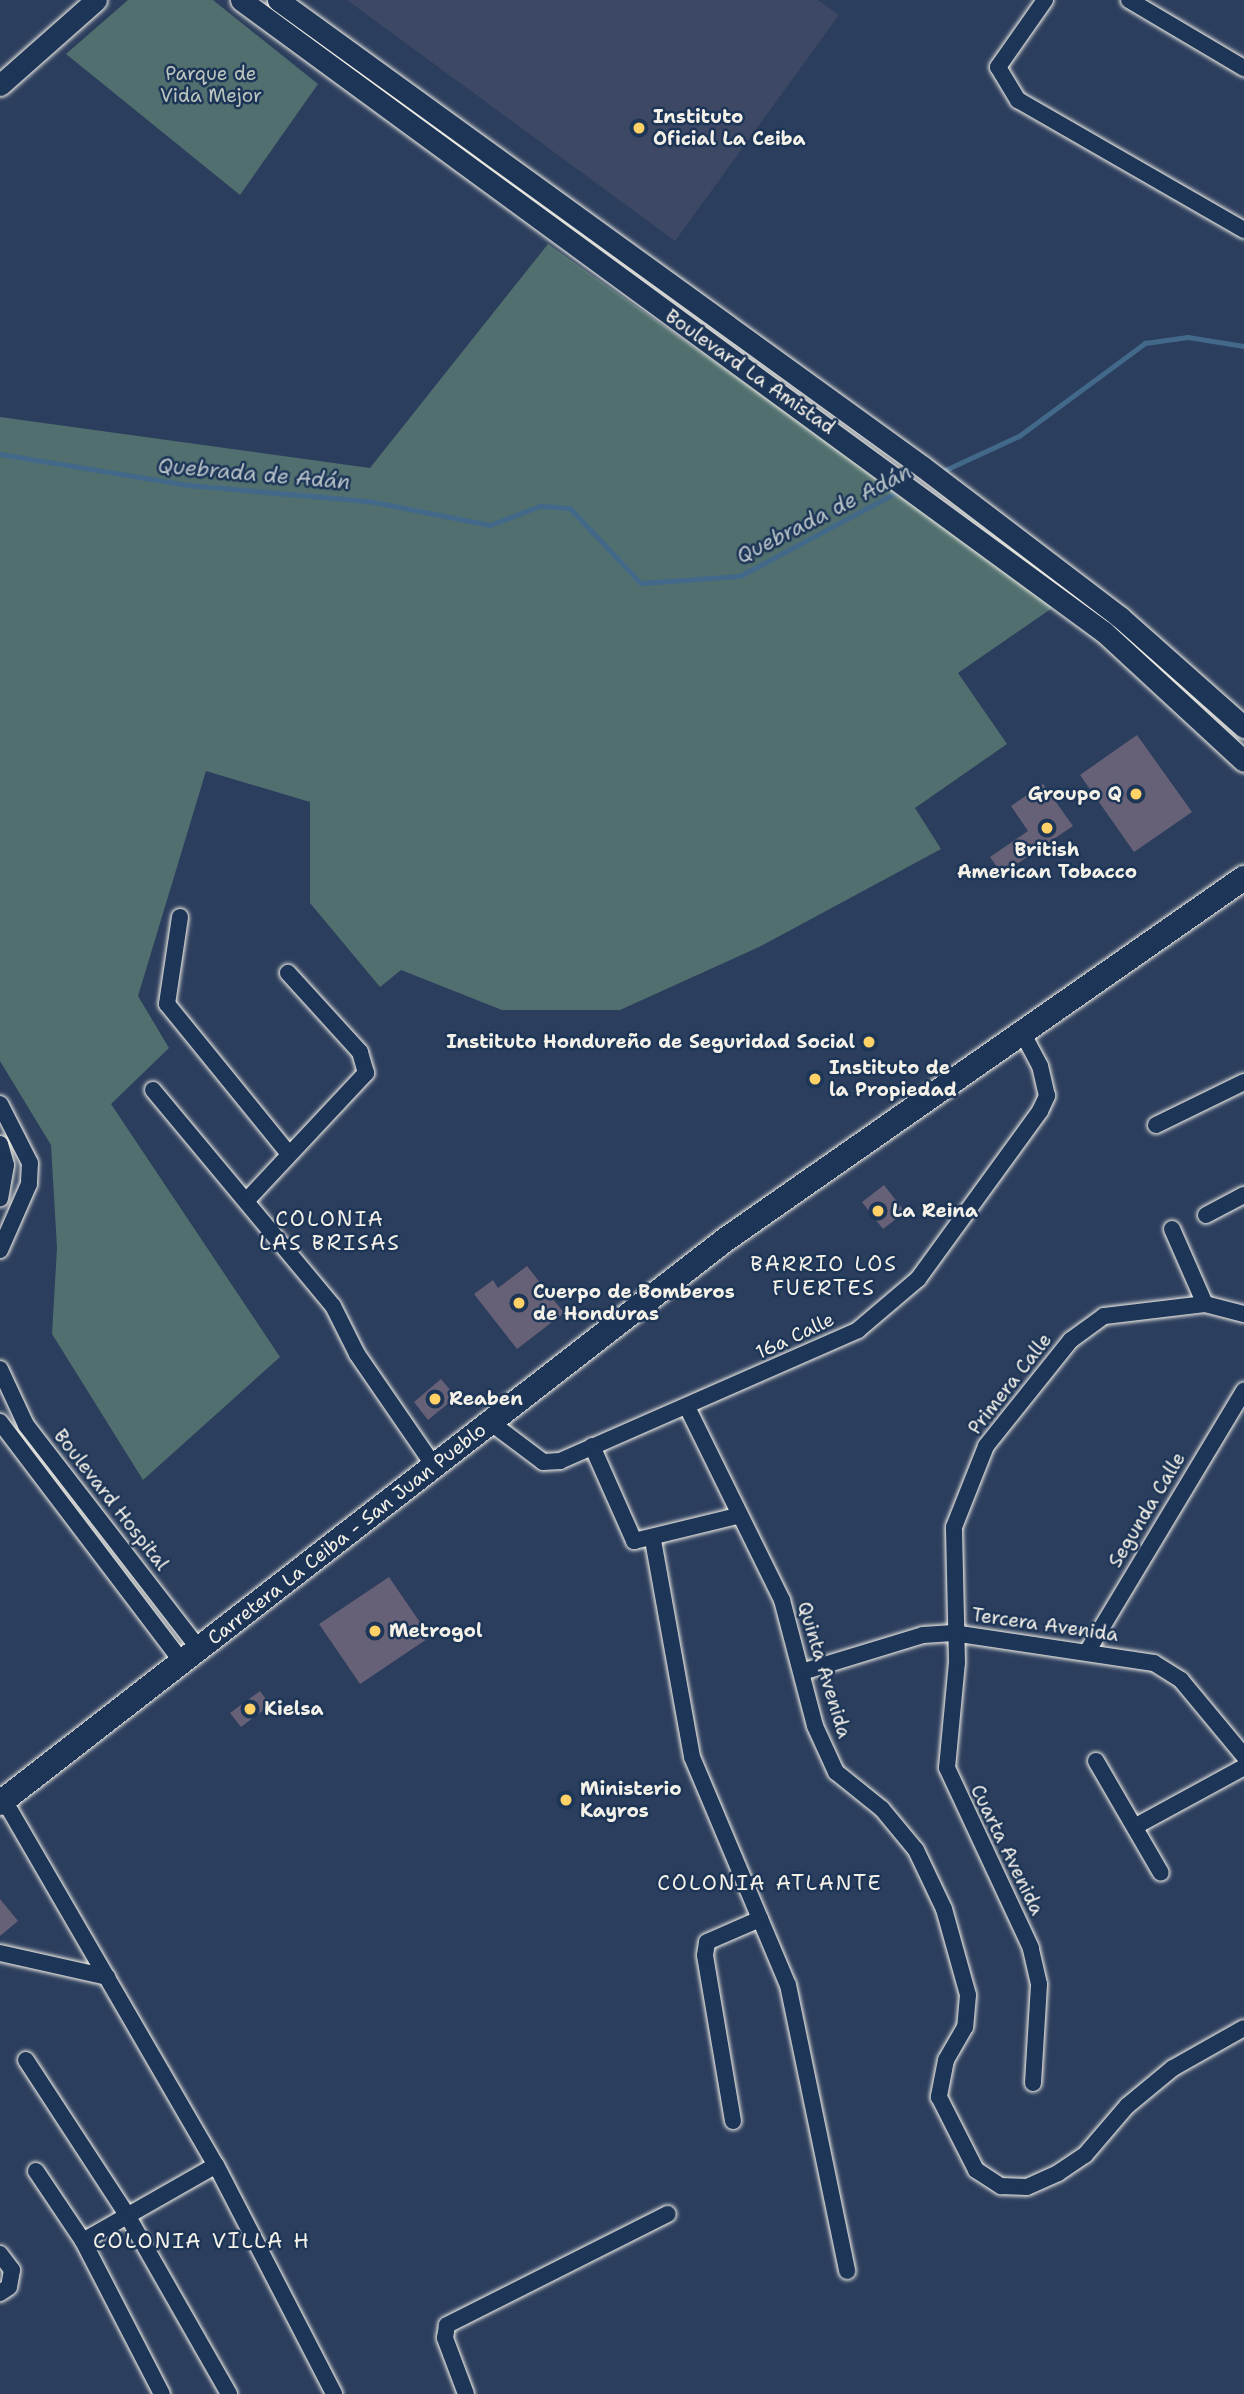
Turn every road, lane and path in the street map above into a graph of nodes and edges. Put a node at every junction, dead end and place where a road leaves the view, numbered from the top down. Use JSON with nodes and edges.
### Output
{"nodes":[{"id":1,"x":96,"y":0,"type":"edge"},
{"id":2,"x":241,"y":0,"type":"edge"},
{"id":3,"x":278,"y":0,"type":"edge"},
{"id":4,"x":1045,"y":0,"type":"edge"},
{"id":5,"x":1129,"y":0,"type":"edge"},
{"id":6,"x":1244,"y":68,"type":"edge"},
{"id":7,"x":0,"y":85,"type":"edge"},
{"id":8,"x":1244,"y":230,"type":"edge"},
{"id":9,"x":1244,"y":727,"type":"edge"},
{"id":10,"x":1244,"y":761,"type":"edge"},
{"id":11,"x":1241,"y":887,"type":"edge"},
{"id":12,"x":180,"y":917,"type":"dead end"},
{"id":13,"x":288,"y":973,"type":"dead end"},
{"id":14,"x":1021,"y":1031,"type":"junction"},
{"id":15,"x":1244,"y":1082,"type":"edge"},
{"id":16,"x":153,"y":1090,"type":"dead end"},
{"id":17,"x":0,"y":1104,"type":"edge"},
{"id":18,"x":1156,"y":1125,"type":"dead end"},
{"id":19,"x":0,"y":1144,"type":"edge"},
{"id":20,"x":289,"y":1154,"type":"junction"},
{"id":21,"x":1244,"y":1195,"type":"edge"},
{"id":22,"x":0,"y":1198,"type":"edge"},
{"id":23,"x":247,"y":1199,"type":"junction"},
{"id":24,"x":1206,"y":1215,"type":"dead end"},
{"id":25,"x":1172,"y":1229,"type":"dead end"},
{"id":26,"x":0,"y":1250,"type":"edge"},
{"id":27,"x":1205,"y":1304,"type":"junction"},
{"id":28,"x":1244,"y":1314,"type":"edge"},
{"id":29,"x":0,"y":1369,"type":"edge"},
{"id":30,"x":1244,"y":1391,"type":"edge"},
{"id":31,"x":687,"y":1407,"type":"junction"},
{"id":32,"x":0,"y":1422,"type":"edge"},
{"id":33,"x":491,"y":1422,"type":"junction"},
{"id":34,"x":592,"y":1446,"type":"junction"},
{"id":35,"x":434,"y":1466,"type":"junction"},
{"id":36,"x":737,"y":1516,"type":"junction"},
{"id":37,"x":653,"y":1541,"type":"junction"},
{"id":38,"x":953,"y":1633,"type":"junction"},
{"id":39,"x":1087,"y":1652,"type":"junction"},
{"id":40,"x":191,"y":1656,"type":"junction"},
{"id":41,"x":805,"y":1671,"type":"junction"},
{"id":42,"x":1244,"y":1756,"type":"edge"},
{"id":43,"x":1096,"y":1761,"type":"dead end"},
{"id":44,"x":1244,"y":1767,"type":"edge"},
{"id":45,"x":2,"y":1802,"type":"edge"},
{"id":46,"x":1136,"y":1826,"type":"junction"},
{"id":47,"x":1161,"y":1873,"type":"dead end"},
{"id":48,"x":760,"y":1919,"type":"junction"},
{"id":49,"x":0,"y":1953,"type":"edge"},
{"id":50,"x":107,"y":1976,"type":"junction"},
{"id":51,"x":1242,"y":2031,"type":"edge"},
{"id":52,"x":26,"y":2060,"type":"dead end"},
{"id":53,"x":1033,"y":2083,"type":"dead end"},
{"id":54,"x":733,"y":2121,"type":"dead end"},
{"id":55,"x":216,"y":2165,"type":"junction"},
{"id":56,"x":36,"y":2171,"type":"dead end"},
{"id":57,"x":668,"y":2214,"type":"dead end"},
{"id":58,"x":127,"y":2215,"type":"junction"},
{"id":59,"x":83,"y":2241,"type":"junction"},
{"id":60,"x":0,"y":2254,"type":"edge"},
{"id":61,"x":847,"y":2271,"type":"dead end"},
{"id":62,"x":0,"y":2293,"type":"edge"},
{"id":63,"x":162,"y":2394,"type":"edge"},
{"id":64,"x":229,"y":2394,"type":"edge"},
{"id":65,"x":334,"y":2394,"type":"edge"},
{"id":66,"x":466,"y":2394,"type":"edge"}],
"edges":[{"from":1,"to":7,"type":"street"},
{"from":2,"to":10,"type":"street","name":"Boulevard La Amistad"},
{"from":3,"to":9,"type":"street","name":"Boulevard La Amistad"},
{"from":4,"to":8,"type":"street"},
{"from":5,"to":6,"type":"street"},
{"from":11,"to":14,"type":"main road","name":"Carretera La Ceiba - San Juan Pueblo"},
{"from":12,"to":20,"type":"street"},
{"from":13,"to":20,"type":"street"},
{"from":14,"to":31,"type":"street","name":"16a Calle"},
{"from":14,"to":33,"type":"main road","name":"Carretera La Ceiba - San Juan Pueblo"},
{"from":15,"to":18,"type":"street"},
{"from":16,"to":23,"type":"street"},
{"from":17,"to":26,"type":"street"},
{"from":19,"to":22,"type":"street"},
{"from":20,"to":23,"type":"street"},
{"from":21,"to":24,"type":"street"},
{"from":23,"to":35,"type":"street"},
{"from":25,"to":27,"type":"street"},
{"from":27,"to":28,"type":"street"},
{"from":27,"to":38,"type":"street","name":"Primera Calle"},
{"from":29,"to":40,"type":"street","name":"Boulevard Hospital"},
{"from":30,"to":39,"type":"street","name":"Segunda Calle"},
{"from":31,"to":34,"type":"street","name":"16a Calle"},
{"from":31,"to":36,"type":"street","name":"Quinta Avenida"},
{"from":32,"to":40,"type":"street"},
{"from":33,"to":34,"type":"street","name":"16a Calle"},
{"from":33,"to":35,"type":"main road","name":"Carretera La Ceiba - San Juan Pueblo"},
{"from":34,"to":37,"type":"street"},
{"from":35,"to":40,"type":"main road","name":"Carretera La Ceiba - San Juan Pueblo"},
{"from":36,"to":37,"type":"street"},
{"from":36,"to":41,"type":"street","name":"Quinta Avenida"},
{"from":37,"to":48,"type":"street"},
{"from":38,"to":39,"type":"street","name":"Tercera Avenida"},
{"from":38,"to":41,"type":"street","name":"Tercera Avenida"},
{"from":38,"to":53,"type":"street","name":"Cuarta Avenida"},
{"from":39,"to":42,"type":"street","name":"Tercera Avenida"},
{"from":40,"to":45,"type":"main road","name":"Carretera La Ceiba - San Juan Pueblo"},
{"from":41,"to":51,"type":"street","name":"Quinta Avenida"},
{"from":43,"to":46,"type":"street"},
{"from":44,"to":46,"type":"street"},
{"from":45,"to":50,"type":"street"},
{"from":46,"to":47,"type":"street"},
{"from":48,"to":54,"type":"street"},
{"from":48,"to":61,"type":"street"},
{"from":49,"to":50,"type":"street"},
{"from":50,"to":55,"type":"street"},
{"from":52,"to":58,"type":"street"},
{"from":55,"to":58,"type":"street"},
{"from":55,"to":65,"type":"street"},
{"from":56,"to":59,"type":"street"},
{"from":57,"to":66,"type":"street"},
{"from":58,"to":59,"type":"street"},
{"from":58,"to":64,"type":"street"},
{"from":59,"to":63,"type":"street"},
{"from":60,"to":62,"type":"street"}]}
